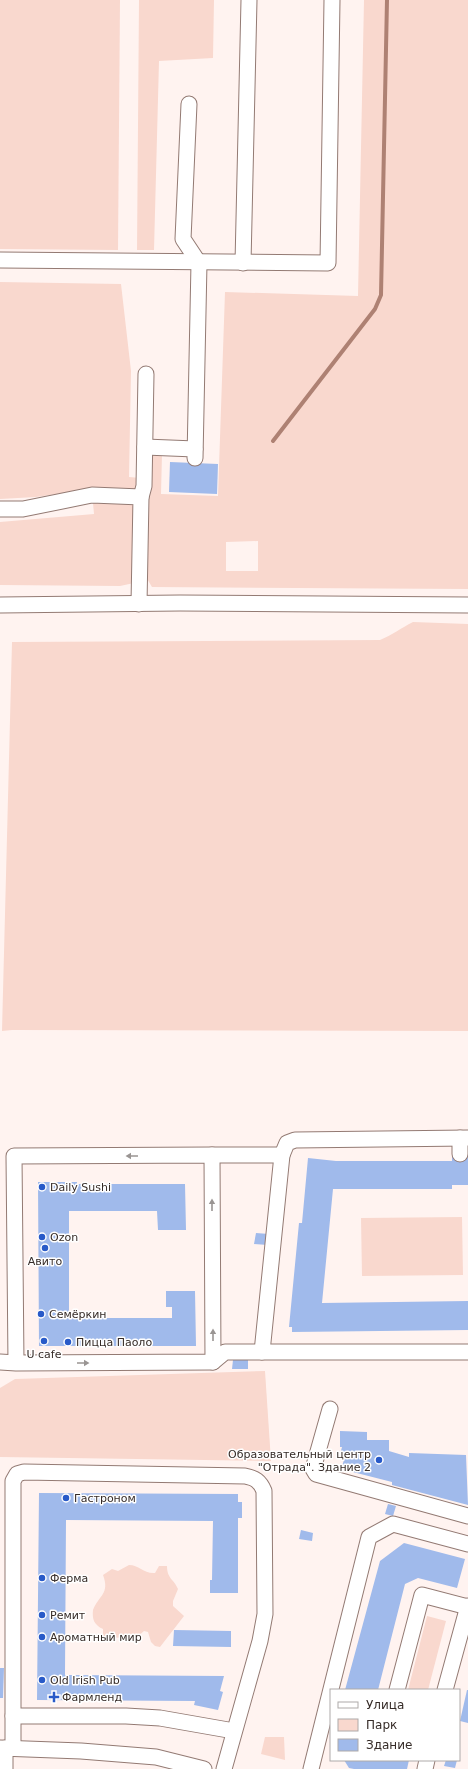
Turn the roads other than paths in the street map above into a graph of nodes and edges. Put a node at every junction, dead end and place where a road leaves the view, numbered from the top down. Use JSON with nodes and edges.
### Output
{"nodes":[{"id":1,"x":249,"y":0,"type":"edge"},
{"id":2,"x":332,"y":0,"type":"edge"},
{"id":3,"x":189,"y":104,"type":"dead end"},
{"id":4,"x":0,"y":260,"type":"edge"},
{"id":5,"x":199,"y":263,"type":"junction"},
{"id":6,"x":243,"y":263,"type":"junction"},
{"id":7,"x":146,"y":374,"type":"dead end"},
{"id":8,"x":145,"y":446,"type":"junction"},
{"id":9,"x":141,"y":497,"type":"junction"},
{"id":10,"x":0,"y":510,"type":"edge"},
{"id":11,"x":0,"y":604,"type":"edge"},
{"id":12,"x":139,"y":604,"type":"junction"},
{"id":13,"x":468,"y":605,"type":"edge"},
{"id":14,"x":464,"y":1138,"type":"edge"},
{"id":15,"x":460,"y":1154,"type":"dead end"},
{"id":16,"x":212,"y":1155,"type":"junction"},
{"id":17,"x":282,"y":1155,"type":"junction"},
{"id":18,"x":262,"y":1352,"type":"junction"},
{"id":19,"x":468,"y":1352,"type":"edge"},
{"id":20,"x":0,"y":1362,"type":"edge"},
{"id":21,"x":213,"y":1362,"type":"junction"},
{"id":22,"x":16,"y":1363,"type":"junction"},
{"id":23,"x":330,"y":1409,"type":"dead end"},
{"id":24,"x":468,"y":1516,"type":"edge"},
{"id":25,"x":468,"y":1544,"type":"edge"},
{"id":26,"x":468,"y":1606,"type":"edge"},
{"id":27,"x":331,"y":1689,"type":"edge"},
{"id":28,"x":397,"y":1689,"type":"edge"},
{"id":29,"x":445,"y":1689,"type":"edge"},
{"id":30,"x":330,"y":1692,"type":"edge"},
{"id":31,"x":13,"y":1716,"type":"junction"},
{"id":32,"x":234,"y":1731,"type":"junction"},
{"id":33,"x":6,"y":1748,"type":"edge"},
{"id":34,"x":5,"y":1769,"type":"edge"},
{"id":35,"x":204,"y":1769,"type":"edge"},
{"id":36,"x":224,"y":1769,"type":"edge"},
{"id":37,"x":311,"y":1769,"type":"edge"}],
"edges":[{"from":1,"to":6,"type":"street"},
{"from":2,"to":6,"type":"street"},
{"from":3,"to":5,"type":"street"},
{"from":4,"to":5,"type":"street"},
{"from":5,"to":6,"type":"street"},
{"from":5,"to":8,"type":"street"},
{"from":7,"to":8,"type":"street"},
{"from":8,"to":9,"type":"street"},
{"from":9,"to":10,"type":"street"},
{"from":9,"to":12,"type":"street"},
{"from":11,"to":12,"type":"street"},
{"from":12,"to":13,"type":"street"},
{"from":14,"to":15,"type":"street"},
{"from":14,"to":17,"type":"street"},
{"from":16,"to":17,"type":"street"},
{"from":21,"to":16,"type":"street","one_way":true},
{"from":16,"to":22,"type":"street","one_way":true},
{"from":17,"to":18,"type":"street"},
{"from":18,"to":19,"type":"street"},
{"from":18,"to":21,"type":"street"},
{"from":20,"to":22,"type":"street"},
{"from":22,"to":21,"type":"street","one_way":true},
{"from":23,"to":24,"type":"street"},
{"from":25,"to":27,"type":"street"},
{"from":26,"to":28,"type":"street"},
{"from":26,"to":29,"type":"street"},
{"from":30,"to":37,"type":"street"},
{"from":31,"to":32,"type":"street"},
{"from":31,"to":32,"type":"street"},
{"from":31,"to":33,"type":"street"},
{"from":32,"to":36,"type":"street"},
{"from":33,"to":34,"type":"street"},
{"from":33,"to":35,"type":"street"}]}
